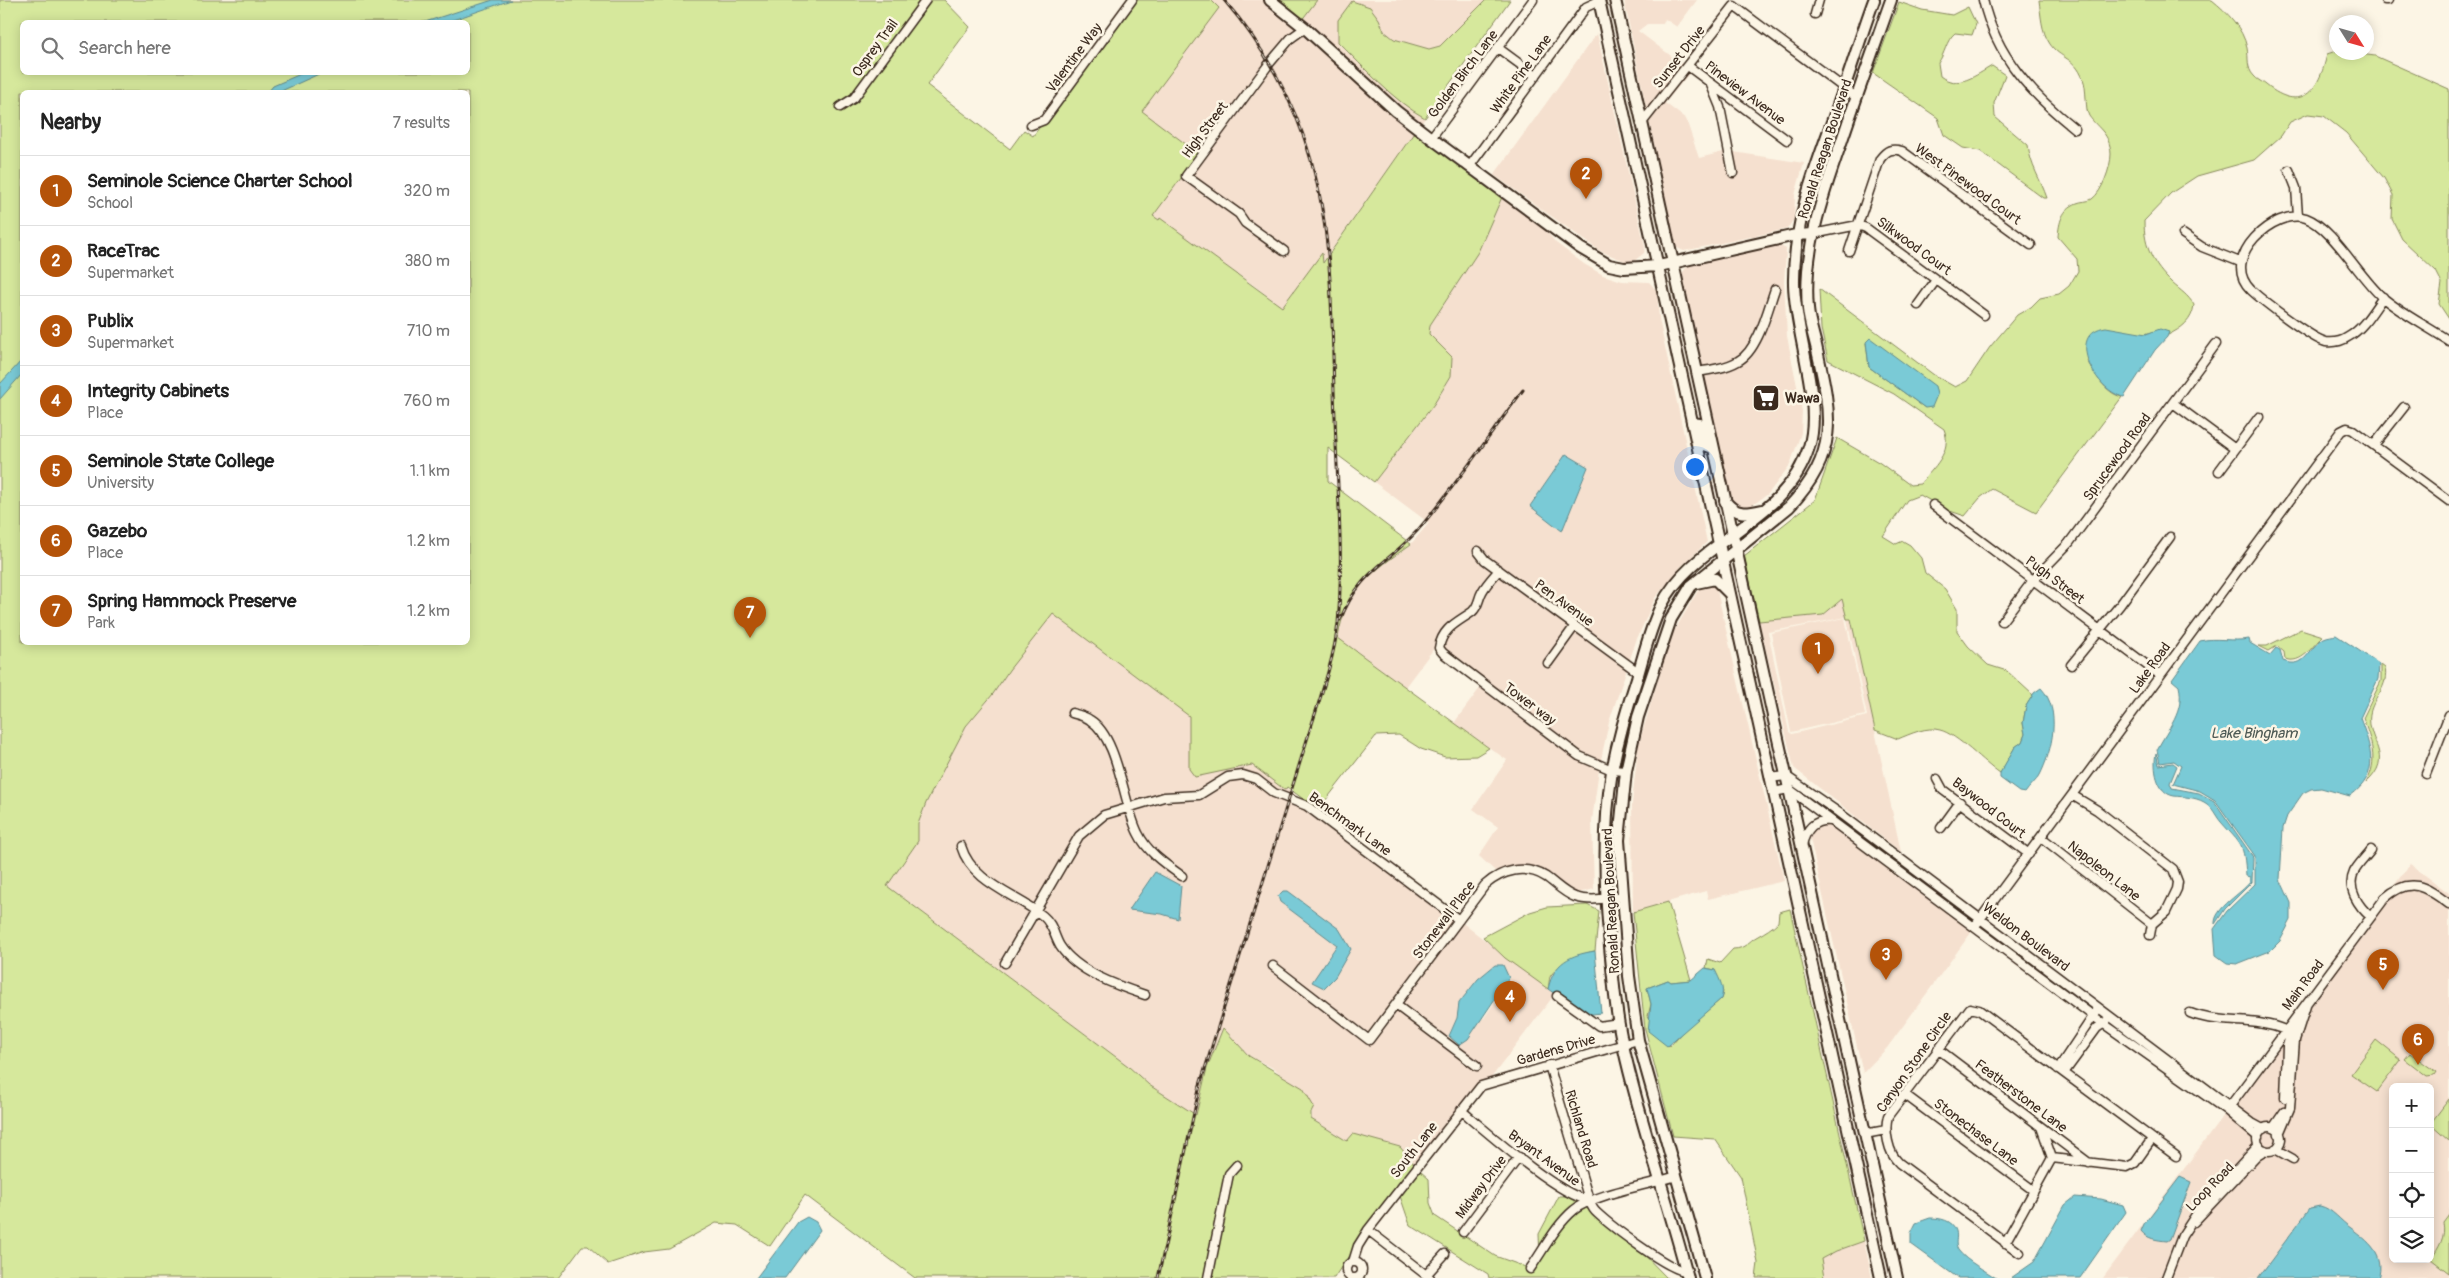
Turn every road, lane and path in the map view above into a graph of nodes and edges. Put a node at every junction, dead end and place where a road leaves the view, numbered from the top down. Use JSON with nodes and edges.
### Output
{"nodes":[{"id":1,"x":926,"y":0,"type":"edge"},
{"id":2,"x":1132,"y":0,"type":"edge"},
{"id":3,"x":1270,"y":0,"type":"edge"},
{"id":4,"x":1533,"y":0,"type":"edge"},
{"id":5,"x":1599,"y":0,"type":"edge"},
{"id":6,"x":1615,"y":0,"type":"edge"},
{"id":7,"x":1819,"y":0,"type":"edge"},
{"id":8,"x":1874,"y":0,"type":"edge"},
{"id":9,"x":1890,"y":0,"type":"edge"},
{"id":10,"x":1983,"y":0,"type":"edge"},
{"id":11,"x":1815,"y":14,"type":"dead end"},
{"id":12,"x":1305,"y":28,"type":"junction"},
{"id":13,"x":1498,"y":48,"type":"junction"},
{"id":14,"x":1688,"y":66,"type":"junction"},
{"id":15,"x":1536,"y":76,"type":"junction"},
{"id":16,"x":1616,"y":80,"type":"junction"},
{"id":17,"x":1710,"y":83,"type":"junction"},
{"id":18,"x":1844,"y":89,"type":"junction"},
{"id":19,"x":1856,"y":97,"type":"junction"},
{"id":20,"x":840,"y":107,"type":"dead end"},
{"id":21,"x":1641,"y":124,"type":"junction"},
{"id":22,"x":1031,"y":125,"type":"dead end"},
{"id":23,"x":2075,"y":129,"type":"dead end"},
{"id":24,"x":1431,"y":138,"type":"junction"},
{"id":25,"x":1787,"y":140,"type":"dead end"},
{"id":26,"x":1469,"y":167,"type":"junction"},
{"id":27,"x":2289,"y":170,"type":"dead end"},
{"id":28,"x":1733,"y":173,"type":"dead end"},
{"id":29,"x":2298,"y":216,"type":"junction"},
{"id":30,"x":1858,"y":225,"type":"junction"},
{"id":31,"x":1813,"y":234,"type":"junction"},
{"id":32,"x":2183,"y":234,"type":"dead end"},
{"id":33,"x":1796,"y":235,"type":"junction"},
{"id":34,"x":1774,"y":240,"type":"junction"},
{"id":35,"x":2031,"y":246,"type":"dead end"},
{"id":36,"x":1849,"y":250,"type":"dead end"},
{"id":37,"x":1284,"y":251,"type":"dead end"},
{"id":38,"x":1796,"y":257,"type":"junction"},
{"id":39,"x":1672,"y":262,"type":"junction"},
{"id":40,"x":2240,"y":262,"type":"junction"},
{"id":41,"x":1659,"y":266,"type":"junction"},
{"id":42,"x":1936,"y":280,"type":"junction"},
{"id":43,"x":1775,"y":289,"type":"dead end"},
{"id":44,"x":2383,"y":297,"type":"junction"},
{"id":45,"x":1918,"y":305,"type":"dead end"},
{"id":46,"x":1984,"y":315,"type":"dead end"},
{"id":47,"x":1798,"y":328,"type":"junction"},
{"id":48,"x":2449,"y":341,"type":"edge"},
{"id":49,"x":2216,"y":344,"type":"dead end"},
{"id":50,"x":1821,"y":368,"type":"junction"},
{"id":51,"x":1696,"y":372,"type":"junction"},
{"id":52,"x":2173,"y":403,"type":"junction"},
{"id":53,"x":2404,"y":407,"type":"dead end"},
{"id":54,"x":2259,"y":417,"type":"dead end"},
{"id":55,"x":1692,"y":423,"type":"junction"},
{"id":56,"x":2374,"y":446,"type":"junction"},
{"id":57,"x":1713,"y":448,"type":"junction"},
{"id":58,"x":2236,"y":449,"type":"junction"},
{"id":59,"x":2219,"y":471,"type":"dead end"},
{"id":60,"x":1725,"y":501,"type":"junction"},
{"id":61,"x":2449,"y":501,"type":"edge"},
{"id":62,"x":1933,"y":505,"type":"dead end"},
{"id":63,"x":1765,"y":509,"type":"junction"},
{"id":64,"x":1732,"y":535,"type":"junction"},
{"id":65,"x":2170,"y":538,"type":"dead end"},
{"id":66,"x":1719,"y":543,"type":"junction"},
{"id":67,"x":1736,"y":550,"type":"junction"},
{"id":68,"x":1478,"y":551,"type":"dead end"},
{"id":69,"x":1723,"y":558,"type":"junction"},
{"id":70,"x":1499,"y":570,"type":"junction"},
{"id":71,"x":2034,"y":580,"type":"junction"},
{"id":72,"x":1691,"y":586,"type":"junction"},
{"id":73,"x":1730,"y":594,"type":"junction"},
{"id":74,"x":2002,"y":621,"type":"dead end"},
{"id":75,"x":1574,"y":627,"type":"junction"},
{"id":76,"x":2099,"y":628,"type":"junction"},
{"id":77,"x":1548,"y":663,"type":"dead end"},
{"id":78,"x":2072,"y":665,"type":"dead end"},
{"id":79,"x":1638,"y":672,"type":"junction"},
{"id":80,"x":2160,"y":675,"type":"junction"},
{"id":81,"x":1072,"y":713,"type":"dead end"},
{"id":82,"x":2449,"y":715,"type":"edge"},
{"id":83,"x":1638,"y":717,"type":"junction"},
{"id":84,"x":1612,"y":770,"type":"junction"},
{"id":85,"x":1626,"y":771,"type":"junction"},
{"id":86,"x":2426,"y":774,"type":"dead end"},
{"id":87,"x":1786,"y":776,"type":"junction"},
{"id":88,"x":1770,"y":778,"type":"junction"},
{"id":89,"x":1937,"y":779,"type":"dead end"},
{"id":90,"x":1789,"y":789,"type":"junction"},
{"id":91,"x":1773,"y":792,"type":"junction"},
{"id":92,"x":2072,"y":795,"type":"junction"},
{"id":93,"x":1960,"y":802,"type":"junction"},
{"id":94,"x":1129,"y":806,"type":"junction"},
{"id":95,"x":1832,"y":821,"type":"junction"},
{"id":96,"x":1940,"y":828,"type":"dead end"},
{"id":97,"x":2042,"y":837,"type":"junction"},
{"id":98,"x":1876,"y":841,"type":"junction"},
{"id":99,"x":961,"y":846,"type":"dead end"},
{"id":100,"x":1801,"y":846,"type":"junction"},
{"id":101,"x":1870,"y":849,"type":"junction"},
{"id":102,"x":2371,"y":850,"type":"dead end"},
{"id":103,"x":2029,"y":854,"type":"junction"},
{"id":104,"x":1182,"y":876,"type":"dead end"},
{"id":105,"x":1622,"y":897,"type":"junction"},
{"id":106,"x":1605,"y":899,"type":"junction"},
{"id":107,"x":1798,"y":903,"type":"junction"},
{"id":108,"x":2449,"y":904,"type":"edge"},
{"id":109,"x":1036,"y":911,"type":"junction"},
{"id":110,"x":2370,"y":917,"type":"junction"},
{"id":111,"x":1981,"y":919,"type":"junction"},
{"id":112,"x":1459,"y":920,"type":"junction"},
{"id":113,"x":2152,"y":924,"type":"junction"},
{"id":114,"x":1975,"y":926,"type":"junction"},
{"id":115,"x":2150,"y":935,"type":"dead end"},
{"id":116,"x":1005,"y":963,"type":"dead end"},
{"id":117,"x":1827,"y":964,"type":"junction"},
{"id":118,"x":1273,"y":966,"type":"dead end"},
{"id":119,"x":1145,"y":995,"type":"dead end"},
{"id":120,"x":2311,"y":995,"type":"junction"},
{"id":121,"x":1557,"y":996,"type":"dead end"},
{"id":122,"x":1396,"y":1005,"type":"junction"},
{"id":123,"x":2099,"y":1008,"type":"junction"},
{"id":124,"x":2300,"y":1010,"type":"junction"},
{"id":125,"x":2190,"y":1013,"type":"dead end"},
{"id":126,"x":2094,"y":1016,"type":"junction"},
{"id":127,"x":2111,"y":1016,"type":"junction"},
{"id":128,"x":1619,"y":1024,"type":"junction"},
{"id":129,"x":2104,"y":1024,"type":"junction"},
{"id":130,"x":2285,"y":1030,"type":"junction"},
{"id":131,"x":1638,"y":1040,"type":"junction"},
{"id":132,"x":1828,"y":1040,"type":"junction"},
{"id":133,"x":1622,"y":1044,"type":"junction"},
{"id":134,"x":2275,"y":1045,"type":"junction"},
{"id":135,"x":1938,"y":1049,"type":"junction"},
{"id":136,"x":2289,"y":1049,"type":"junction"},
{"id":137,"x":2075,"y":1052,"type":"junction"},
{"id":138,"x":1549,"y":1065,"type":"junction"},
{"id":139,"x":1477,"y":1066,"type":"dead end"},
{"id":140,"x":2061,"y":1071,"type":"junction"},
{"id":141,"x":1853,"y":1080,"type":"junction"},
{"id":142,"x":1481,"y":1086,"type":"joint"},
{"id":143,"x":1904,"y":1094,"type":"junction"},
{"id":144,"x":1842,"y":1102,"type":"junction"},
{"id":145,"x":2230,"y":1106,"type":"junction"},
{"id":146,"x":1460,"y":1110,"type":"junction"},
{"id":147,"x":2041,"y":1126,"type":"junction"},
{"id":148,"x":1864,"y":1129,"type":"junction"},
{"id":149,"x":2263,"y":1129,"type":"junction"},
{"id":150,"x":1886,"y":1130,"type":"junction"},
{"id":151,"x":2276,"y":1131,"type":"junction"},
{"id":152,"x":2152,"y":1139,"type":"junction"},
{"id":153,"x":2261,"y":1144,"type":"junction"},
{"id":154,"x":1868,"y":1146,"type":"junction"},
{"id":155,"x":2176,"y":1156,"type":"dead end"},
{"id":156,"x":1518,"y":1157,"type":"junction"},
{"id":157,"x":2052,"y":1158,"type":"junction"},
{"id":158,"x":2089,"y":1163,"type":"junction"},
{"id":159,"x":1237,"y":1165,"type":"dead end"},
{"id":160,"x":1677,"y":1176,"type":"junction"},
{"id":161,"x":1661,"y":1181,"type":"junction"},
{"id":162,"x":2033,"y":1190,"type":"junction"},
{"id":163,"x":1589,"y":1200,"type":"junction"},
{"id":164,"x":1368,"y":1230,"type":"junction"},
{"id":165,"x":1463,"y":1232,"type":"dead end"},
{"id":166,"x":2005,"y":1242,"type":"junction"},
{"id":167,"x":2020,"y":1253,"type":"dead end"},
{"id":168,"x":1444,"y":1254,"type":"dead end"},
{"id":169,"x":1530,"y":1268,"type":"dead end"},
{"id":170,"x":1687,"y":1275,"type":"edge"},
{"id":171,"x":1428,"y":1276,"type":"edge"},
{"id":172,"x":1208,"y":1278,"type":"edge"},
{"id":173,"x":1356,"y":1278,"type":"edge"},
{"id":174,"x":1704,"y":1278,"type":"edge"},
{"id":175,"x":1881,"y":1278,"type":"edge"},
{"id":176,"x":1897,"y":1278,"type":"edge"},
{"id":177,"x":2166,"y":1278,"type":"edge"}],
"edges":[{"from":1,"to":20,"type":"street","name":"Osprey Trail"},
{"from":2,"to":22,"type":"street","name":"Valentine Way"},
{"from":3,"to":12,"type":"main road","name":"Silkwood Court"},
{"from":4,"to":13,"type":"street","name":"Golden Birch Lane"},
{"from":5,"to":15,"type":"street","name":"White Pine Lane"},
{"from":5,"to":16,"type":"main road"},
{"from":6,"to":21,"type":"main road"},
{"from":7,"to":11,"type":"street"},
{"from":8,"to":18,"type":"main road","name":"Ronald Reagan Boulevard"},
{"from":9,"to":19,"type":"main road","name":"Ronald Reagan Boulevard"},
{"from":10,"to":23,"type":"street"},
{"from":12,"to":24,"type":"main road","name":"Silkwood Court"},
{"from":12,"to":37,"type":"street","name":"High Street"},
{"from":13,"to":15,"type":"street"},
{"from":13,"to":24,"type":"street","name":"Golden Birch Lane"},
{"from":14,"to":17,"type":"street","name":"Pineview Avenue"},
{"from":14,"to":18,"type":"street","name":"Sunset Drive"},
{"from":14,"to":21,"type":"street","name":"Sunset Drive"},
{"from":15,"to":26,"type":"street","name":"White Pine Lane"},
{"from":16,"to":21,"type":"main road"},
{"from":16,"to":41,"type":"main road"},
{"from":17,"to":25,"type":"street","name":"Pineview Avenue"},
{"from":17,"to":28,"type":"street"},
{"from":18,"to":19,"type":"street","name":"Sunset Drive"},
{"from":18,"to":33,"type":"main road","name":"Ronald Reagan Boulevard"},
{"from":19,"to":31,"type":"main road","name":"Ronald Reagan Boulevard"},
{"from":21,"to":39,"type":"main road"},
{"from":24,"to":26,"type":"main road","name":"Silkwood Court"},
{"from":26,"to":41,"type":"main road","name":"Silkwood Court"},
{"from":27,"to":29,"type":"street"},
{"from":29,"to":40,"type":"street"},
{"from":29,"to":44,"type":"street"},
{"from":30,"to":31,"type":"street","name":"Silkwood Court"},
{"from":30,"to":35,"type":"street","name":"West Pinewood Court"},
{"from":30,"to":36,"type":"street"},
{"from":30,"to":42,"type":"street","name":"Silkwood Court"},
{"from":31,"to":33,"type":"main road","name":"Silkwood Court"},
{"from":31,"to":50,"type":"main road","name":"Ronald Reagan Boulevard"},
{"from":32,"to":40,"type":"street"},
{"from":33,"to":34,"type":"main road","name":"Silkwood Court"},
{"from":33,"to":38,"type":"main road","name":"Ronald Reagan Boulevard"},
{"from":34,"to":38,"type":"main road"},
{"from":34,"to":39,"type":"main road","name":"Silkwood Court"},
{"from":38,"to":47,"type":"main road","name":"Ronald Reagan Boulevard"},
{"from":39,"to":41,"type":"main road","name":"Silkwood Court"},
{"from":39,"to":51,"type":"main road"},
{"from":40,"to":44,"type":"street"},
{"from":41,"to":55,"type":"main road"},
{"from":42,"to":45,"type":"street"},
{"from":42,"to":46,"type":"street","name":"Silkwood Court"},
{"from":43,"to":51,"type":"street"},
{"from":44,"to":48,"type":"street"},
{"from":47,"to":50,"type":"main road"},
{"from":47,"to":63,"type":"main road","name":"Ronald Reagan Boulevard"},
{"from":49,"to":52,"type":"street","name":"Sprucewood Road"},
{"from":50,"to":67,"type":"main road","name":"Ronald Reagan Boulevard"},
{"from":51,"to":57,"type":"main road"},
{"from":52,"to":58,"type":"street"},
{"from":52,"to":71,"type":"street","name":"Sprucewood Road"},
{"from":53,"to":56,"type":"street"},
{"from":54,"to":58,"type":"street"},
{"from":55,"to":57,"type":"main road"},
{"from":55,"to":66,"type":"main road"},
{"from":56,"to":61,"type":"street"},
{"from":56,"to":80,"type":"street","name":"Lake Road"},
{"from":57,"to":60,"type":"main road"},
{"from":58,"to":59,"type":"street"},
{"from":60,"to":63,"type":"main road"},
{"from":60,"to":64,"type":"main road"},
{"from":62,"to":71,"type":"street","name":"Pugh Street"},
{"from":63,"to":64,"type":"main road","name":"Ronald Reagan Boulevard"},
{"from":64,"to":66,"type":"main road","name":"Ronald Reagan Boulevard"},
{"from":64,"to":67,"type":"main road"},
{"from":65,"to":76,"type":"street"},
{"from":66,"to":69,"type":"main road"},
{"from":66,"to":79,"type":"main road","name":"Ronald Reagan Boulevard"},
{"from":67,"to":69,"type":"main road","name":"Ronald Reagan Boulevard"},
{"from":67,"to":87,"type":"main road"},
{"from":68,"to":70,"type":"street","name":"Pen Avenue"},
{"from":69,"to":72,"type":"main road","name":"Ronald Reagan Boulevard"},
{"from":69,"to":73,"type":"main road"},
{"from":70,"to":75,"type":"street","name":"Pen Avenue"},
{"from":70,"to":84,"type":"street","name":"Tower way"},
{"from":71,"to":74,"type":"street","name":"Sprucewood Road"},
{"from":71,"to":76,"type":"street","name":"Pugh Street"},
{"from":72,"to":73,"type":"main road"},
{"from":72,"to":83,"type":"main road","name":"Ronald Reagan Boulevard"},
{"from":73,"to":88,"type":"main road"},
{"from":75,"to":77,"type":"street"},
{"from":75,"to":79,"type":"street","name":"Pen Avenue"},
{"from":76,"to":78,"type":"street"},
{"from":76,"to":80,"type":"street","name":"Pugh Street"},
{"from":79,"to":83,"type":"main road"},
{"from":79,"to":84,"type":"main road","name":"Ronald Reagan Boulevard"},
{"from":80,"to":92,"type":"street","name":"Lake Road"},
{"from":81,"to":94,"type":"street"},
{"from":82,"to":86,"type":"street"},
{"from":83,"to":85,"type":"main road","name":"Ronald Reagan Boulevard"},
{"from":84,"to":85,"type":"street","name":"Tower way"},
{"from":84,"to":106,"type":"main road","name":"Ronald Reagan Boulevard"},
{"from":85,"to":105,"type":"main road","name":"Ronald Reagan Boulevard"},
{"from":87,"to":88,"type":"street"},
{"from":87,"to":90,"type":"main road"},
{"from":87,"to":98,"type":"street","name":"Weldon Boulevard"},
{"from":88,"to":91,"type":"main road"},
{"from":89,"to":93,"type":"street","name":"Baywood Court"},
{"from":90,"to":91,"type":"street"},
{"from":90,"to":95,"type":"street","name":"Weldon Boulevard"},
{"from":90,"to":100,"type":"main road"},
{"from":91,"to":107,"type":"main road"},
{"from":92,"to":97,"type":"street","name":"Lake Road"},
{"from":92,"to":113,"type":"street"},
{"from":93,"to":96,"type":"street"},
{"from":93,"to":103,"type":"street","name":"Baywood Court"},
{"from":94,"to":104,"type":"street"},
{"from":94,"to":109,"type":"street","name":"Benchmark Lane"},
{"from":94,"to":112,"type":"street","name":"Benchmark Lane"},
{"from":95,"to":100,"type":"street"},
{"from":95,"to":101,"type":"street","name":"Weldon Boulevard"},
{"from":97,"to":103,"type":"street","name":"Lake Road"},
{"from":97,"to":113,"type":"street","name":"Napoleon Lane"},
{"from":98,"to":101,"type":"street"},
{"from":98,"to":111,"type":"street","name":"Weldon Boulevard"},
{"from":99,"to":109,"type":"street"},
{"from":100,"to":117,"type":"main road"},
{"from":101,"to":114,"type":"street","name":"Weldon Boulevard"},
{"from":102,"to":110,"type":"street"},
{"from":103,"to":111,"type":"street","name":"Lake Road"},
{"from":105,"to":106,"type":"street","name":"Stonewall Place"},
{"from":105,"to":131,"type":"main road","name":"Ronald Reagan Boulevard"},
{"from":106,"to":112,"type":"street","name":"Stonewall Place"},
{"from":106,"to":128,"type":"main road","name":"Ronald Reagan Boulevard"},
{"from":107,"to":117,"type":"main road"},
{"from":107,"to":132,"type":"main road"},
{"from":108,"to":110,"type":"street","name":"Main Road"},
{"from":109,"to":116,"type":"street","name":"Benchmark Lane"},
{"from":109,"to":119,"type":"street"},
{"from":110,"to":120,"type":"street","name":"Main Road"},
{"from":111,"to":114,"type":"street","name":"Lake Road"},
{"from":111,"to":123,"type":"street","name":"Weldon Boulevard"},
{"from":112,"to":122,"type":"street","name":"Stonewall Place"},
{"from":113,"to":115,"type":"street"},
{"from":114,"to":126,"type":"street","name":"Weldon Boulevard"},
{"from":117,"to":141,"type":"main road"},
{"from":118,"to":122,"type":"street","name":"Stonewall Place"},
{"from":120,"to":124,"type":"street","name":"Main Road"},
{"from":120,"to":136,"type":"street"},
{"from":121,"to":128,"type":"street"},
{"from":122,"to":139,"type":"street"},
{"from":123,"to":126,"type":"street"},
{"from":123,"to":127,"type":"street","name":"Weldon Boulevard"},
{"from":124,"to":130,"type":"street","name":"Main Road"},
{"from":124,"to":136,"type":"street"},
{"from":125,"to":130,"type":"street"},
{"from":126,"to":129,"type":"street","name":"Weldon Boulevard"},
{"from":126,"to":137,"type":"street"},
{"from":127,"to":129,"type":"street"},
{"from":127,"to":145,"type":"street","name":"Weldon Boulevard"},
{"from":128,"to":133,"type":"main road","name":"Ronald Reagan Boulevard"},
{"from":129,"to":137,"type":"street"},
{"from":129,"to":153,"type":"street","name":"Weldon Boulevard"},
{"from":130,"to":134,"type":"street","name":"Main Road"},
{"from":131,"to":133,"type":"street","name":"Gardens Drive"},
{"from":131,"to":160,"type":"main road","name":"Ronald Reagan Boulevard"},
{"from":132,"to":141,"type":"main road"},
{"from":132,"to":144,"type":"main road"},
{"from":133,"to":138,"type":"street","name":"Gardens Drive"},
{"from":133,"to":161,"type":"main road","name":"Ronald Reagan Boulevard"},
{"from":134,"to":136,"type":"street"},
{"from":134,"to":145,"type":"street","name":"Main Road"},
{"from":135,"to":140,"type":"street","name":"Canyon Stone Circle"},
{"from":135,"to":143,"type":"street","name":"Canyon Stone Circle"},
{"from":135,"to":147,"type":"street","name":"Featherstone Lane"},
{"from":136,"to":151,"type":"street"},
{"from":137,"to":140,"type":"street"},
{"from":138,"to":142,"type":"street","name":"Gardens Drive"},
{"from":138,"to":163,"type":"street","name":"Richland Road"},
{"from":140,"to":152,"type":"street","name":"Canyon Stone Circle"},
{"from":141,"to":148,"type":"main road"},
{"from":142,"to":146,"type":"street","name":"South Lane"},
{"from":143,"to":150,"type":"street","name":"Canyon Stone Circle"},
{"from":143,"to":162,"type":"street","name":"Stonechase Lane"},
{"from":144,"to":154,"type":"main road"},
{"from":144,"to":175,"type":"main road"},
{"from":145,"to":149,"type":"street","name":"Weldon Boulevard"},
{"from":146,"to":156,"type":"street","name":"Bryant Avenue"},
{"from":146,"to":164,"type":"street","name":"South Lane"},
{"from":147,"to":157,"type":"street"},
{"from":147,"to":158,"type":"street","name":"Featherstone Lane"},
{"from":148,"to":150,"type":"street"},
{"from":148,"to":154,"type":"main road"},
{"from":149,"to":151,"type":"street"},
{"from":149,"to":153,"type":"street","name":"Loop Road"},
{"from":150,"to":166,"type":"street","name":"Canyon Stone Circle"},
{"from":151,"to":153,"type":"street"},
{"from":152,"to":155,"type":"street","name":"Canyon Stone Circle"},
{"from":152,"to":158,"type":"street"},
{"from":153,"to":177,"type":"street","name":"Loop Road"},
{"from":154,"to":176,"type":"main road"},
{"from":156,"to":163,"type":"street","name":"Bryant Avenue"},
{"from":156,"to":165,"type":"street","name":"Midway Drive"},
{"from":157,"to":158,"type":"street"},
{"from":157,"to":162,"type":"street"},
{"from":159,"to":172,"type":"street"},
{"from":160,"to":161,"type":"street"},
{"from":160,"to":174,"type":"main road","name":"Ronald Reagan Boulevard"},
{"from":161,"to":163,"type":"street"},
{"from":161,"to":170,"type":"main road","name":"Ronald Reagan Boulevard"},
{"from":162,"to":166,"type":"street"},
{"from":163,"to":169,"type":"street"},
{"from":163,"to":170,"type":"street","name":"Bryant Avenue"},
{"from":164,"to":171,"type":"street"},
{"from":164,"to":173,"type":"street","name":"South Lane"},
{"from":166,"to":167,"type":"street","name":"Canyon Stone Circle"},
{"from":168,"to":171,"type":"street"}]}
